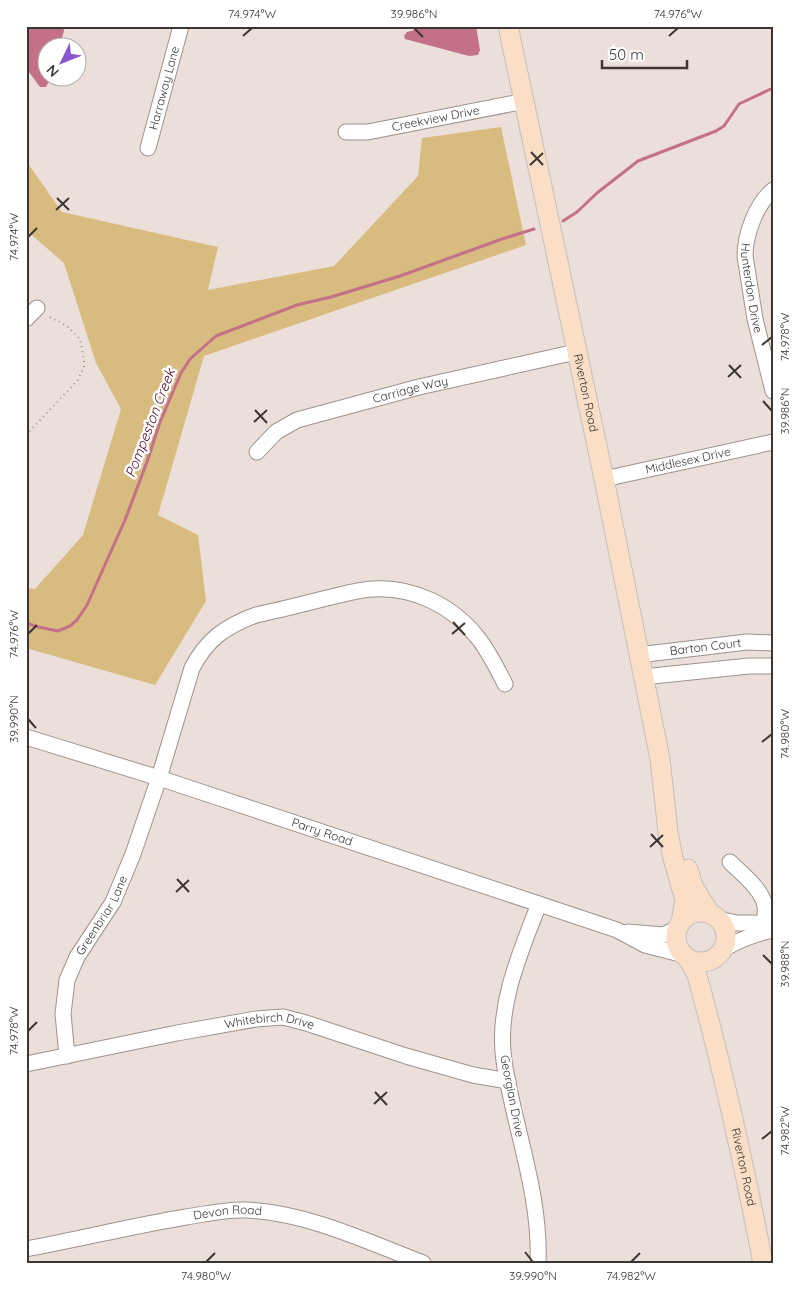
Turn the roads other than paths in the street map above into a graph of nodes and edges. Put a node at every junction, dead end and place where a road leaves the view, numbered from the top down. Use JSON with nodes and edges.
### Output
{"nodes":[{"id":1,"x":181,"y":26,"type":"edge"},
{"id":2,"x":508,"y":26,"type":"edge"},
{"id":3,"x":525,"y":100,"type":"junction"},
{"id":4,"x":346,"y":132,"type":"dead end"},
{"id":5,"x":148,"y":148,"type":"dead end"},
{"id":6,"x":773,"y":190,"type":"edge"},
{"id":7,"x":576,"y":352,"type":"junction"},
{"id":8,"x":773,"y":391,"type":"edge"},
{"id":9,"x":773,"y":442,"type":"edge"},
{"id":10,"x":257,"y":452,"type":"dead end"},
{"id":11,"x":604,"y":479,"type":"junction"},
{"id":12,"x":747,"y":642,"type":"junction"},
{"id":13,"x":773,"y":643,"type":"edge"},
{"id":14,"x":638,"y":655,"type":"junction"},
{"id":15,"x":750,"y":666,"type":"junction"},
{"id":16,"x":773,"y":666,"type":"edge"},
{"id":17,"x":643,"y":677,"type":"junction"},
{"id":18,"x":505,"y":684,"type":"dead end"},
{"id":19,"x":26,"y":737,"type":"edge"},
{"id":20,"x":660,"y":759,"type":"junction"},
{"id":21,"x":159,"y":778,"type":"junction"},
{"id":22,"x":730,"y":862,"type":"dead end"},
{"id":23,"x":539,"y":904,"type":"junction"},
{"id":24,"x":714,"y":916,"type":"junction"},
{"id":25,"x":679,"y":926,"type":"junction"},
{"id":26,"x":770,"y":928,"type":"edge"},
{"id":27,"x":617,"y":930,"type":"junction"},
{"id":28,"x":720,"y":953,"type":"junction"},
{"id":29,"x":686,"y":957,"type":"junction"},
{"id":30,"x":67,"y":1056,"type":"junction"},
{"id":31,"x":26,"y":1064,"type":"edge"},
{"id":32,"x":722,"y":1071,"type":"junction"},
{"id":33,"x":508,"y":1081,"type":"junction"},
{"id":34,"x":26,"y":1249,"type":"edge"},
{"id":35,"x":423,"y":1263,"type":"edge"},
{"id":36,"x":538,"y":1263,"type":"edge"},
{"id":37,"x":763,"y":1263,"type":"edge"}],
"edges":[{"from":1,"to":5,"type":"street","name":"Harraway Lane"},
{"from":2,"to":3,"type":"main road","name":"Riverton Road"},
{"from":3,"to":4,"type":"street","name":"Creekview Drive"},
{"from":3,"to":7,"type":"main road","name":"Riverton Road"},
{"from":6,"to":8,"type":"street","name":"Hunterdon Drive"},
{"from":7,"to":10,"type":"street","name":"Carriage Way"},
{"from":7,"to":11,"type":"main road","name":"Riverton Road"},
{"from":9,"to":11,"type":"street","name":"Middlesex Drive"},
{"from":11,"to":14,"type":"main road","name":"Riverton Road"},
{"from":12,"to":13,"type":"street","name":"Barton Court"},
{"from":12,"to":14,"type":"street","name":"Barton Court"},
{"from":12,"to":15,"type":"street"},
{"from":14,"to":17,"type":"main road","name":"Riverton Road"},
{"from":15,"to":16,"type":"street","name":"Barton Court"},
{"from":15,"to":17,"type":"street","name":"Barton Court"},
{"from":17,"to":20,"type":"main road","name":"Riverton Road"},
{"from":18,"to":21,"type":"street","name":"Greenbriar Lane"},
{"from":19,"to":21,"type":"street","name":"Parry Road"},
{"from":20,"to":24,"type":"main road","name":"Riverton Road"},
{"from":20,"to":25,"type":"main road","name":"Riverton Road"},
{"from":21,"to":23,"type":"street","name":"Parry Road"},
{"from":21,"to":30,"type":"street","name":"Greenbriar Lane"},
{"from":22,"to":26,"type":"street"},
{"from":23,"to":27,"type":"street","name":"Parry Road"},
{"from":23,"to":33,"type":"street","name":"Georgian Drive"},
{"from":24,"to":25,"type":"main road"},
{"from":24,"to":26,"type":"street"},
{"from":24,"to":28,"type":"main road"},
{"from":25,"to":27,"type":"street","name":"Parry Road"},
{"from":25,"to":29,"type":"main road"},
{"from":26,"to":28,"type":"street"},
{"from":27,"to":29,"type":"street","name":"Parry Road"},
{"from":28,"to":29,"type":"main road"},
{"from":28,"to":32,"type":"main road","name":"Riverton Road"},
{"from":29,"to":32,"type":"main road","name":"Riverton Road"},
{"from":30,"to":31,"type":"street","name":"Whitebirch Drive"},
{"from":30,"to":33,"type":"street","name":"Whitebirch Drive"},
{"from":32,"to":37,"type":"main road","name":"Riverton Road"},
{"from":33,"to":36,"type":"street","name":"Georgian Drive"},
{"from":34,"to":35,"type":"street","name":"Devon Road"}]}
